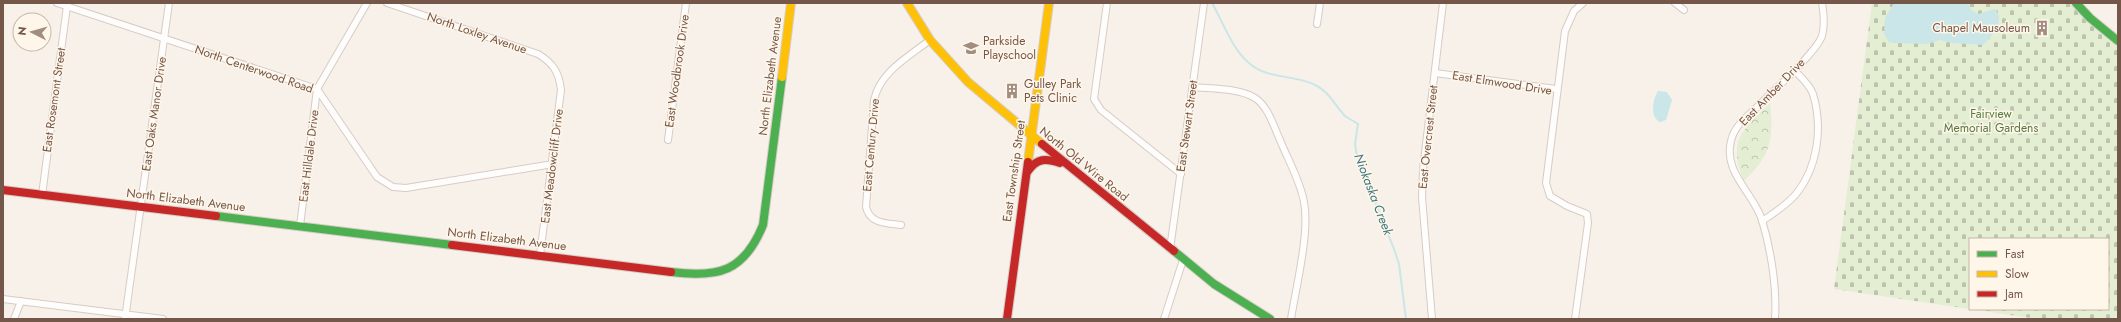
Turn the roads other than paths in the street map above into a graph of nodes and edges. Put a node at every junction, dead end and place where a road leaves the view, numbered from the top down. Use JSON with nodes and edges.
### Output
{"nodes":[{"id":1,"x":57,"y":3,"type":"edge"},
{"id":2,"x":169,"y":3,"type":"edge"},
{"id":3,"x":367,"y":3,"type":"edge"},
{"id":4,"x":388,"y":3,"type":"edge"},
{"id":5,"x":686,"y":3,"type":"edge"},
{"id":6,"x":791,"y":3,"type":"edge"},
{"id":7,"x":906,"y":3,"type":"edge"},
{"id":8,"x":1049,"y":3,"type":"edge"},
{"id":9,"x":1107,"y":3,"type":"edge"},
{"id":10,"x":1204,"y":3,"type":"edge"},
{"id":11,"x":1320,"y":3,"type":"edge"},
{"id":12,"x":1443,"y":3,"type":"edge"},
{"id":13,"x":1583,"y":3,"type":"edge"},
{"id":14,"x":1675,"y":3,"type":"edge"},
{"id":15,"x":1822,"y":3,"type":"edge"},
{"id":16,"x":2076,"y":3,"type":"edge"},
{"id":17,"x":67,"y":6,"type":"junction"},
{"id":18,"x":1684,"y":10,"type":"dead end"},
{"id":19,"x":1317,"y":24,"type":"dead end"},
{"id":20,"x":164,"y":37,"type":"junction"},
{"id":21,"x":930,"y":40,"type":"junction"},
{"id":22,"x":2118,"y":41,"type":"edge"},
{"id":23,"x":1794,"y":70,"type":"junction"},
{"id":24,"x":1434,"y":73,"type":"junction"},
{"id":25,"x":559,"y":76,"type":"joint"},
{"id":26,"x":1193,"y":87,"type":"junction"},
{"id":27,"x":317,"y":89,"type":"junction"},
{"id":28,"x":1556,"y":89,"type":"junction"},
{"id":29,"x":1031,"y":137,"type":"junction"},
{"id":30,"x":668,"y":140,"type":"dead end"},
{"id":31,"x":553,"y":164,"type":"junction"},
{"id":32,"x":1066,"y":166,"type":"junction"},
{"id":33,"x":1181,"y":174,"type":"junction"},
{"id":34,"x":1025,"y":177,"type":"junction"},
{"id":35,"x":3,"y":190,"type":"edge"},
{"id":36,"x":42,"y":194,"type":"junction"},
{"id":37,"x":141,"y":206,"type":"junction"},
{"id":38,"x":1762,"y":221,"type":"junction"},
{"id":39,"x":901,"y":225,"type":"dead end"},
{"id":40,"x":300,"y":226,"type":"junction"},
{"id":41,"x":1170,"y":249,"type":"junction"},
{"id":42,"x":540,"y":255,"type":"junction"},
{"id":43,"x":1183,"y":260,"type":"junction"},
{"id":44,"x":3,"y":299,"type":"edge"},
{"id":45,"x":21,"y":301,"type":"junction"},
{"id":46,"x":126,"y":317,"type":"edge"},
{"id":47,"x":14,"y":319,"type":"edge"},
{"id":48,"x":163,"y":319,"type":"edge"},
{"id":49,"x":1007,"y":319,"type":"edge"},
{"id":50,"x":1164,"y":319,"type":"edge"},
{"id":51,"x":1270,"y":319,"type":"edge"},
{"id":52,"x":1291,"y":319,"type":"edge"},
{"id":53,"x":1432,"y":319,"type":"edge"},
{"id":54,"x":1575,"y":319,"type":"edge"},
{"id":55,"x":1775,"y":319,"type":"edge"}],
"edges":[{"from":1,"to":17,"type":"street","name":"North Centerwood Road"},
{"from":2,"to":20,"type":"street","name":"East Oaks Manor Drive"},
{"from":3,"to":27,"type":"street","name":"East Hilldale Drive"},
{"from":4,"to":25,"type":"street","name":"North Loxley Avenue"},
{"from":5,"to":30,"type":"street","name":"East Woodbrook Drive"},
{"from":6,"to":42,"type":"street","name":"North Elizabeth Avenue"},
{"from":7,"to":21,"type":"street","name":"North Old Wire Road"},
{"from":8,"to":29,"type":"street","name":"East Township Street"},
{"from":9,"to":33,"type":"street"},
{"from":10,"to":26,"type":"street","name":"East Stewart Street"},
{"from":11,"to":19,"type":"street"},
{"from":12,"to":24,"type":"street","name":"East Overcrest Street"},
{"from":13,"to":28,"type":"street"},
{"from":14,"to":18,"type":"street"},
{"from":15,"to":23,"type":"street","name":"East Amber Drive"},
{"from":16,"to":22,"type":"street"},
{"from":17,"to":20,"type":"street","name":"North Centerwood Road"},
{"from":17,"to":36,"type":"street","name":"East Rosemont Street"},
{"from":20,"to":27,"type":"street","name":"North Centerwood Road"},
{"from":20,"to":37,"type":"street","name":"East Oaks Manor Drive"},
{"from":21,"to":29,"type":"street","name":"North Old Wire Road"},
{"from":21,"to":39,"type":"street","name":"East Century Drive"},
{"from":23,"to":38,"type":"street"},
{"from":23,"to":38,"type":"street","name":"East Amber Drive"},
{"from":24,"to":28,"type":"street","name":"East Elmwood Drive"},
{"from":24,"to":53,"type":"street","name":"East Overcrest Street"},
{"from":25,"to":31,"type":"street","name":"East Meadowcliff Drive"},
{"from":26,"to":33,"type":"street","name":"East Stewart Street"},
{"from":26,"to":52,"type":"street"},
{"from":27,"to":31,"type":"street","name":"North Centerwood Road"},
{"from":27,"to":40,"type":"street","name":"East Hilldale Drive"},
{"from":28,"to":54,"type":"street","name":"East Elmwood Drive"},
{"from":29,"to":32,"type":"street","name":"North Old Wire Road"},
{"from":29,"to":34,"type":"street","name":"East Township Street"},
{"from":31,"to":42,"type":"street","name":"East Meadowcliff Drive"},
{"from":32,"to":34,"type":"street"},
{"from":32,"to":41,"type":"street","name":"North Old Wire Road"},
{"from":33,"to":41,"type":"street","name":"East Stewart Street"},
{"from":34,"to":49,"type":"street","name":"East Township Street"},
{"from":35,"to":36,"type":"street","name":"North Elizabeth Avenue"},
{"from":36,"to":37,"type":"street","name":"North Elizabeth Avenue"},
{"from":37,"to":40,"type":"street","name":"North Elizabeth Avenue"},
{"from":37,"to":46,"type":"street","name":"East Oaks Manor Drive"},
{"from":38,"to":55,"type":"street","name":"East Amber Drive"},
{"from":40,"to":42,"type":"street","name":"North Elizabeth Avenue"},
{"from":41,"to":43,"type":"street","name":"North Old Wire Road"},
{"from":43,"to":50,"type":"street"},
{"from":43,"to":51,"type":"street","name":"North Old Wire Road"},
{"from":44,"to":45,"type":"street"},
{"from":45,"to":46,"type":"street"},
{"from":45,"to":47,"type":"street"},
{"from":46,"to":48,"type":"street"}]}
